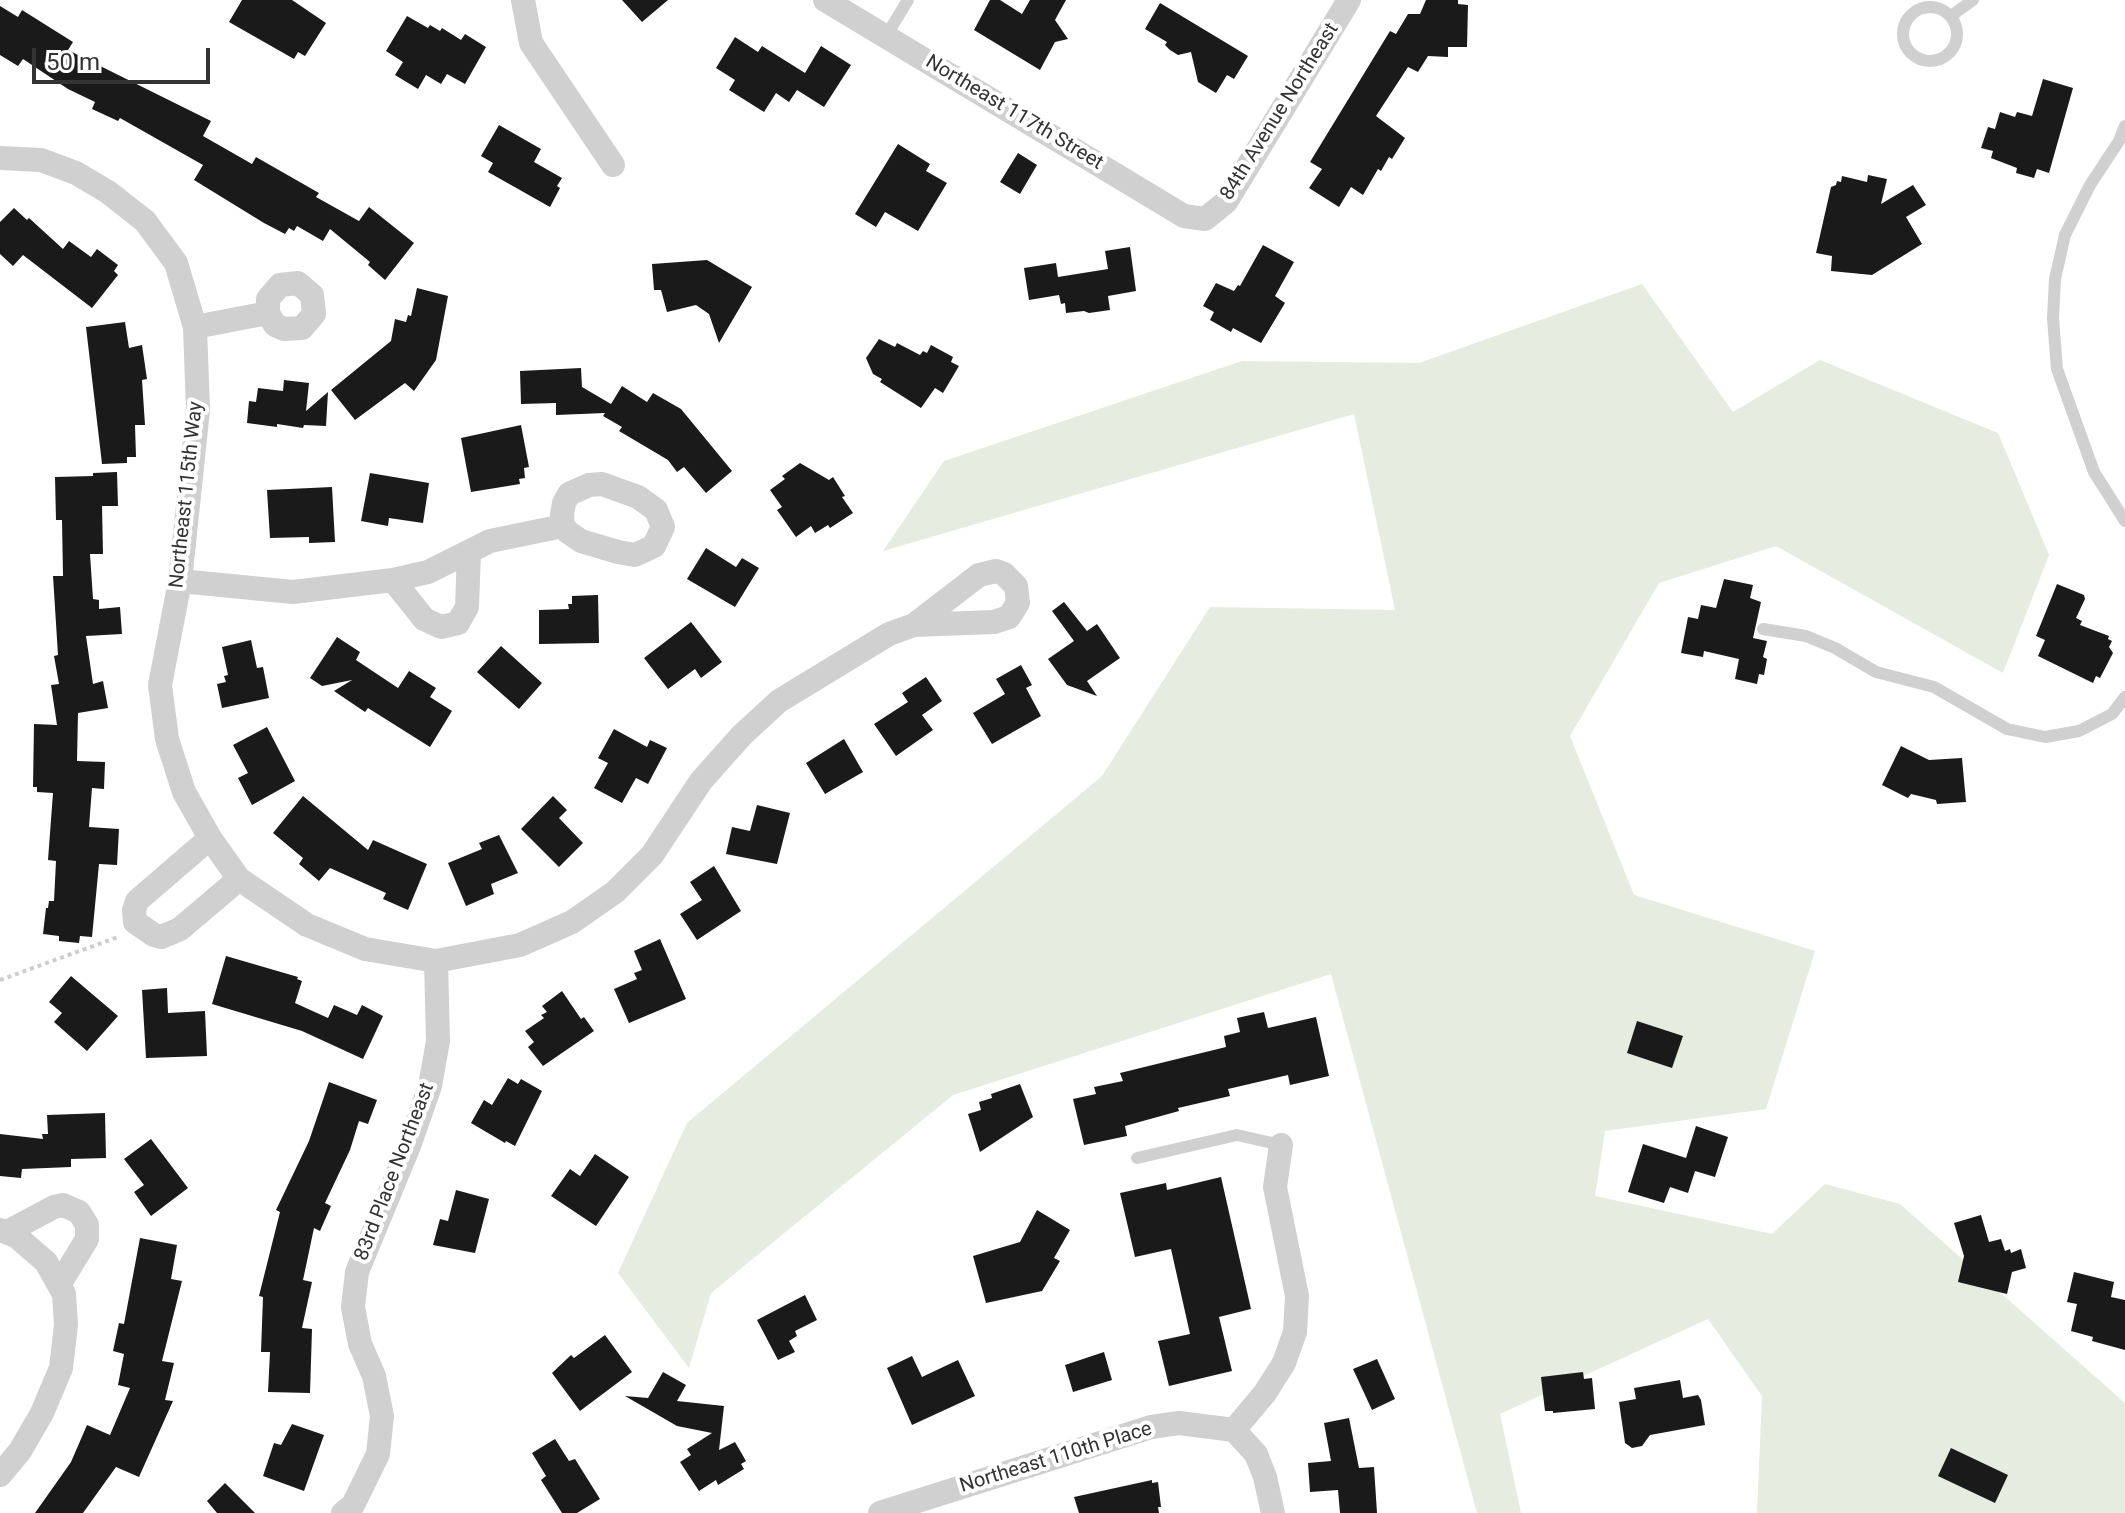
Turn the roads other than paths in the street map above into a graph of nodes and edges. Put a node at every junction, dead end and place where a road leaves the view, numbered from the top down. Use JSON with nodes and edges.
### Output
{"nodes":[{"id":1,"x":523,"y":0,"type":"edge"},
{"id":2,"x":825,"y":0,"type":"edge"},
{"id":3,"x":908,"y":0,"type":"edge"},
{"id":4,"x":1349,"y":0,"type":"edge"},
{"id":5,"x":1973,"y":0,"type":"edge"},
{"id":6,"x":1951,"y":16,"type":"junction"},
{"id":7,"x":886,"y":36,"type":"junction"},
{"id":8,"x":2125,"y":126,"type":"edge"},
{"id":9,"x":0,"y":158,"type":"edge"},
{"id":10,"x":613,"y":165,"type":"dead end"},
{"id":11,"x":1205,"y":219,"type":"joint"},
{"id":12,"x":268,"y":313,"type":"dead end"},
{"id":13,"x":195,"y":327,"type":"junction"},
{"id":14,"x":2125,"y":521,"type":"edge"},
{"id":15,"x":563,"y":526,"type":"dead end"},
{"id":16,"x":469,"y":552,"type":"junction"},
{"id":17,"x":393,"y":580,"type":"junction"},
{"id":18,"x":180,"y":581,"type":"junction"},
{"id":19,"x":914,"y":625,"type":"dead end"},
{"id":20,"x":1763,"y":629,"type":"dead end"},
{"id":21,"x":2125,"y":697,"type":"edge"},
{"id":22,"x":210,"y":838,"type":"junction"},
{"id":23,"x":239,"y":879,"type":"junction"},
{"id":24,"x":436,"y":961,"type":"junction"},
{"id":25,"x":1281,"y":1145,"type":"joint"},
{"id":26,"x":1137,"y":1158,"type":"dead end"},
{"id":27,"x":3,"y":1231,"type":"edge"},
{"id":28,"x":59,"y":1285,"type":"junction"},
{"id":29,"x":1234,"y":1430,"type":"junction"},
{"id":30,"x":0,"y":1475,"type":"edge"},
{"id":31,"x":343,"y":1513,"type":"edge"},
{"id":32,"x":880,"y":1513,"type":"edge"},
{"id":33,"x":1273,"y":1513,"type":"edge"}],
"edges":[{"from":1,"to":10,"type":"street"},
{"from":2,"to":7,"type":"street","name":"Northeast 117th Street"},
{"from":3,"to":7,"type":"lane"},
{"from":4,"to":11,"type":"street","name":"84th Avenue Northeast"},
{"from":5,"to":6,"type":"lane"},
{"from":6,"to":6,"type":"lane"},
{"from":7,"to":11,"type":"street","name":"Northeast 117th Street"},
{"from":8,"to":14,"type":"lane"},
{"from":9,"to":13,"type":"street","name":"Northeast 115th Way"},
{"from":12,"to":13,"type":"street"},
{"from":13,"to":18,"type":"street","name":"Northeast 115th Way"},
{"from":15,"to":16,"type":"street"},
{"from":16,"to":17,"type":"street"},
{"from":16,"to":17,"type":"street"},
{"from":17,"to":18,"type":"street"},
{"from":18,"to":22,"type":"street","name":"Northeast 115th Way"},
{"from":19,"to":24,"type":"street"},
{"from":20,"to":21,"type":"lane"},
{"from":22,"to":23,"type":"street","name":"Northeast 115th Way"},
{"from":22,"to":23,"type":"street"},
{"from":23,"to":24,"type":"street","name":"Northeast 115th Way"},
{"from":24,"to":31,"type":"street","name":"83rd Place Northeast"},
{"from":25,"to":26,"type":"lane"},
{"from":25,"to":29,"type":"street"},
{"from":27,"to":28,"type":"street"},
{"from":27,"to":28,"type":"street"},
{"from":28,"to":30,"type":"street"},
{"from":29,"to":32,"type":"street","name":"Northeast 110th Place"},
{"from":29,"to":33,"type":"street"}]}
